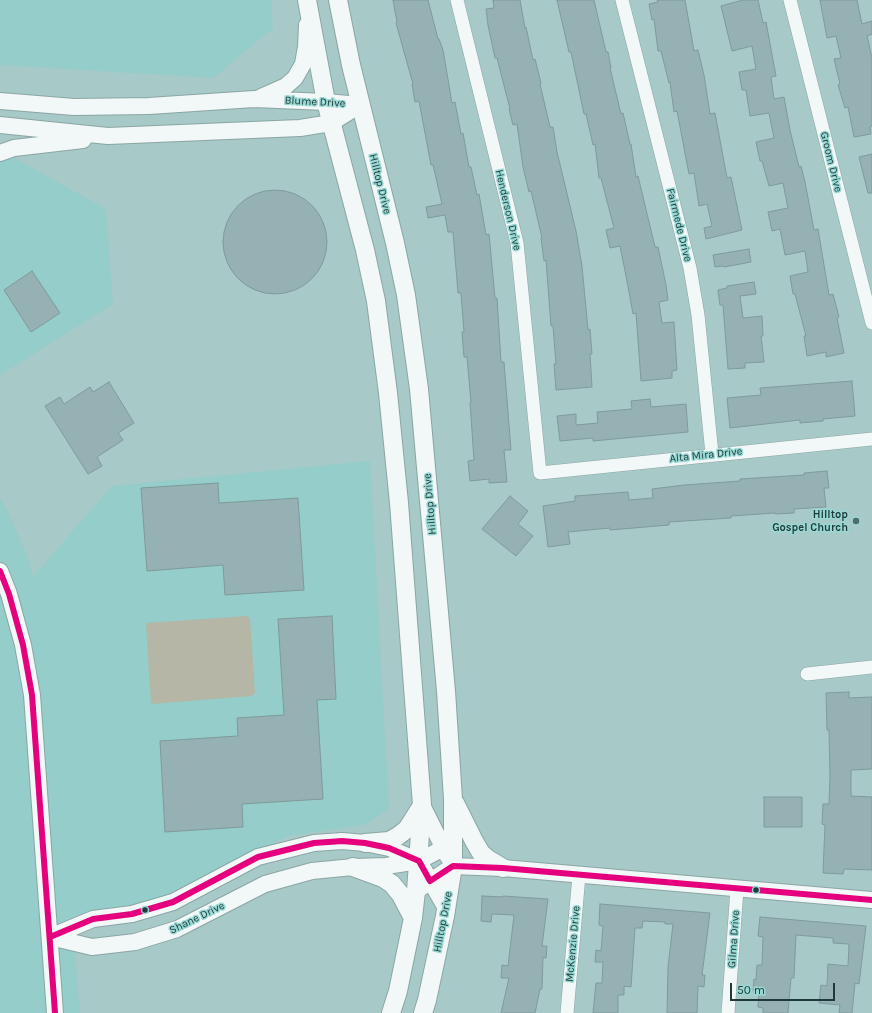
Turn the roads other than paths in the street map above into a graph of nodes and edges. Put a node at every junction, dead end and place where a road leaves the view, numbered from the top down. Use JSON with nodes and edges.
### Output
{"nodes":[{"id":1,"x":338,"y":0,"type":"edge"},
{"id":2,"x":457,"y":0,"type":"edge"},
{"id":3,"x":622,"y":0,"type":"edge"},
{"id":4,"x":790,"y":0,"type":"edge"},
{"id":5,"x":308,"y":1,"type":"edge"},
{"id":6,"x":254,"y":99,"type":"junction"},
{"id":7,"x":0,"y":101,"type":"edge"},
{"id":8,"x":326,"y":102,"type":"junction"},
{"id":9,"x":360,"y":105,"type":"junction"},
{"id":10,"x":331,"y":123,"type":"junction"},
{"id":11,"x":0,"y":125,"type":"edge"},
{"id":12,"x":108,"y":136,"type":"junction"},
{"id":13,"x":0,"y":153,"type":"edge"},
{"id":14,"x":872,"y":324,"type":"edge"},
{"id":15,"x":872,"y":438,"type":"edge"},
{"id":16,"x":712,"y":454,"type":"junction"},
{"id":17,"x":540,"y":473,"type":"joint"},
{"id":18,"x":0,"y":571,"type":"edge"},
{"id":19,"x":872,"y":667,"type":"edge"},
{"id":20,"x":807,"y":674,"type":"dead end"},
{"id":21,"x":453,"y":799,"type":"junction"},
{"id":22,"x":422,"y":805,"type":"junction"},
{"id":23,"x":365,"y":843,"type":"junction"},
{"id":24,"x":448,"y":845,"type":"junction"},
{"id":25,"x":419,"y":861,"type":"junction"},
{"id":26,"x":453,"y":866,"type":"junction"},
{"id":27,"x":353,"y":867,"type":"junction"},
{"id":28,"x":503,"y":868,"type":"junction"},
{"id":29,"x":579,"y":875,"type":"junction"},
{"id":30,"x":423,"y":886,"type":"junction"},
{"id":31,"x":737,"y":888,"type":"junction"},
{"id":32,"x":872,"y":900,"type":"edge"},
{"id":33,"x":446,"y":910,"type":"junction"},
{"id":34,"x":413,"y":918,"type":"junction"},
{"id":35,"x":50,"y":936,"type":"junction"},
{"id":36,"x":55,"y":1013,"type":"edge"},
{"id":37,"x":391,"y":1013,"type":"edge"},
{"id":38,"x":423,"y":1013,"type":"edge"},
{"id":39,"x":567,"y":1013,"type":"edge"},
{"id":40,"x":728,"y":1013,"type":"edge"}],
"edges":[{"from":1,"to":9,"type":"main road","name":"Hilltop Drive"},
{"from":2,"to":17,"type":"street","name":"Henderson Drive"},
{"from":3,"to":16,"type":"street","name":"Fairmede Drive"},
{"from":4,"to":14,"type":"street","name":"Groom Drive"},
{"from":5,"to":6,"type":"street"},
{"from":5,"to":8,"type":"main road"},
{"from":6,"to":7,"type":"street","name":"Blume Drive"},
{"from":6,"to":8,"type":"street","name":"Blume Drive"},
{"from":8,"to":9,"type":"street","name":"Blume Drive"},
{"from":8,"to":10,"type":"main road"},
{"from":9,"to":10,"type":"street","name":"Blume Drive"},
{"from":9,"to":21,"type":"main road","name":"Hilltop Drive"},
{"from":10,"to":12,"type":"street","name":"Blume Drive"},
{"from":10,"to":22,"type":"main road"},
{"from":11,"to":12,"type":"street","name":"Blume Drive"},
{"from":12,"to":13,"type":"street"},
{"from":15,"to":16,"type":"street","name":"Alta Mira Drive"},
{"from":16,"to":17,"type":"street","name":"Alta Mira Drive"},
{"from":18,"to":35,"type":"street"},
{"from":19,"to":20,"type":"street"},
{"from":21,"to":24,"type":"main road","name":"Hilltop Drive"},
{"from":21,"to":28,"type":"main road"},
{"from":22,"to":23,"type":"main road"},
{"from":22,"to":24,"type":"street"},
{"from":22,"to":25,"type":"main road"},
{"from":23,"to":25,"type":"street"},
{"from":23,"to":35,"type":"street"},
{"from":24,"to":25,"type":"street","name":"Shane Drive"},
{"from":24,"to":26,"type":"main road","name":"Hilltop Drive"},
{"from":25,"to":27,"type":"street","name":"Shane Drive"},
{"from":25,"to":30,"type":"main road"},
{"from":26,"to":28,"type":"street"},
{"from":26,"to":30,"type":"street"},
{"from":26,"to":33,"type":"main road","name":"Hilltop Drive"},
{"from":27,"to":34,"type":"main road"},
{"from":27,"to":35,"type":"street","name":"Shane Drive"},
{"from":28,"to":29,"type":"street"},
{"from":29,"to":31,"type":"street"},
{"from":29,"to":39,"type":"street","name":"McKenzie Drive"},
{"from":30,"to":33,"type":"street"},
{"from":30,"to":34,"type":"main road"},
{"from":31,"to":32,"type":"street"},
{"from":31,"to":40,"type":"street","name":"Gilma Drive"},
{"from":33,"to":38,"type":"main road","name":"Hilltop Drive"},
{"from":34,"to":37,"type":"main road"},
{"from":35,"to":36,"type":"street"}]}
